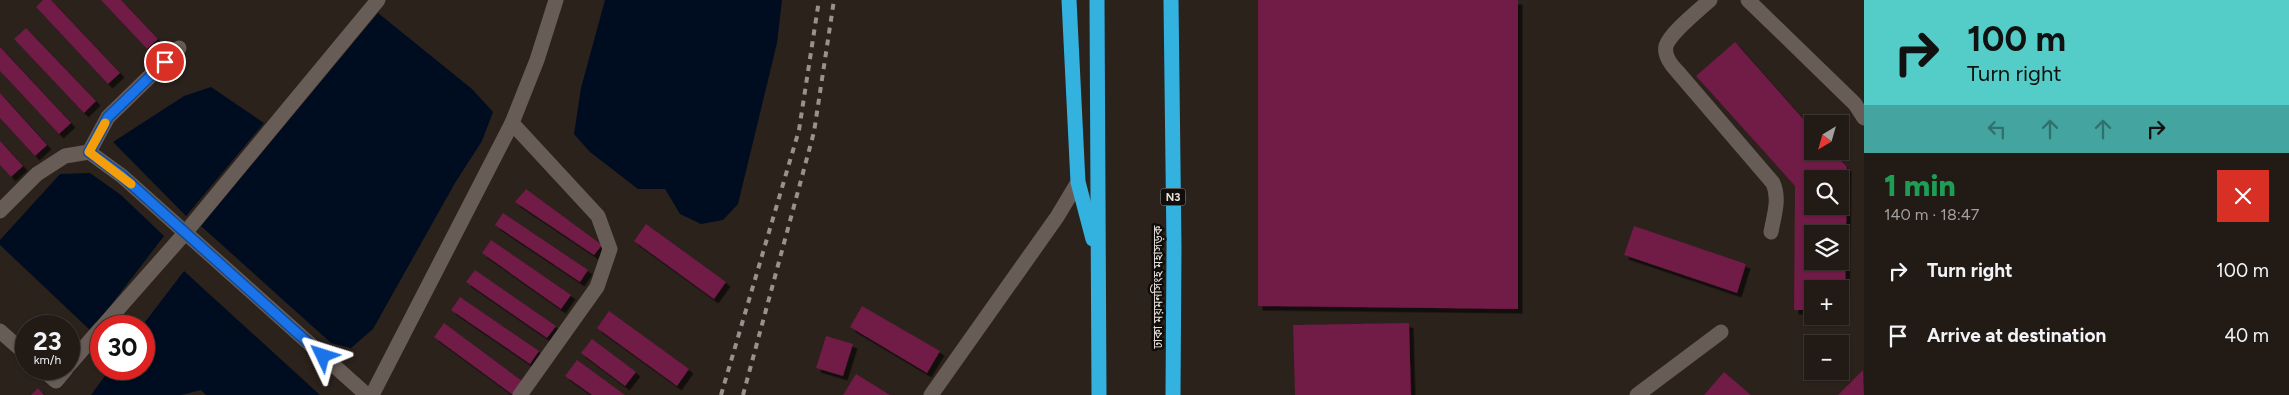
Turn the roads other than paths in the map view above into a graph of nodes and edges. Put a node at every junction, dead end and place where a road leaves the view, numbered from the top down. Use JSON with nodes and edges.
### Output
{"nodes":[{"id":1,"x":378,"y":0,"type":"edge"},
{"id":2,"x":556,"y":0,"type":"edge"},
{"id":3,"x":1069,"y":0,"type":"edge"},
{"id":4,"x":1097,"y":0,"type":"edge"},
{"id":5,"x":1170,"y":0,"type":"edge"},
{"id":6,"x":1710,"y":0,"type":"edge"},
{"id":7,"x":1748,"y":0,"type":"edge"},
{"id":8,"x":179,"y":48,"type":"dead end"},
{"id":9,"x":1864,"y":118,"type":"edge"},
{"id":10,"x":512,"y":123,"type":"junction"},
{"id":11,"x":89,"y":152,"type":"junction"},
{"id":12,"x":1078,"y":182,"type":"junction"},
{"id":13,"x":0,"y":211,"type":"edge"},
{"id":14,"x":1770,"y":232,"type":"dead end"},
{"id":15,"x":185,"y":233,"type":"junction"},
{"id":16,"x":1098,"y":260,"type":"junction"},
{"id":17,"x":113,"y":315,"type":"edge"},
{"id":18,"x":0,"y":331,"type":"edge"},
{"id":19,"x":1721,"y":332,"type":"dead end"},
{"id":20,"x":90,"y":341,"type":"edge"},
{"id":21,"x":15,"y":344,"type":"edge"},
{"id":22,"x":80,"y":353,"type":"edge"},
{"id":23,"x":367,"y":395,"type":"edge"},
{"id":24,"x":372,"y":395,"type":"edge"},
{"id":25,"x":520,"y":395,"type":"edge"},
{"id":26,"x":931,"y":395,"type":"edge"},
{"id":27,"x":1099,"y":395,"type":"edge"},
{"id":28,"x":1172,"y":395,"type":"edge"},
{"id":29,"x":1637,"y":395,"type":"edge"}],
"edges":[{"from":1,"to":15,"type":"street"},
{"from":2,"to":10,"type":"street"},
{"from":3,"to":12,"type":"highway"},
{"from":4,"to":16,"type":"highway"},
{"from":5,"to":28,"type":"highway","name":"ঢাকা ময়মনসিংহ মহাসড়ক","number":"N3"},
{"from":6,"to":14,"type":"street"},
{"from":7,"to":9,"type":"street"},
{"from":8,"to":11,"type":"street"},
{"from":10,"to":24,"type":"street"},
{"from":10,"to":25,"type":"street"},
{"from":11,"to":13,"type":"street"},
{"from":11,"to":15,"type":"street"},
{"from":12,"to":16,"type":"highway"},
{"from":12,"to":26,"type":"street"},
{"from":15,"to":17,"type":"street"},
{"from":15,"to":23,"type":"street"},
{"from":16,"to":27,"type":"highway"},
{"from":18,"to":21,"type":"street"},
{"from":19,"to":29,"type":"street"},
{"from":20,"to":22,"type":"street"}]}
